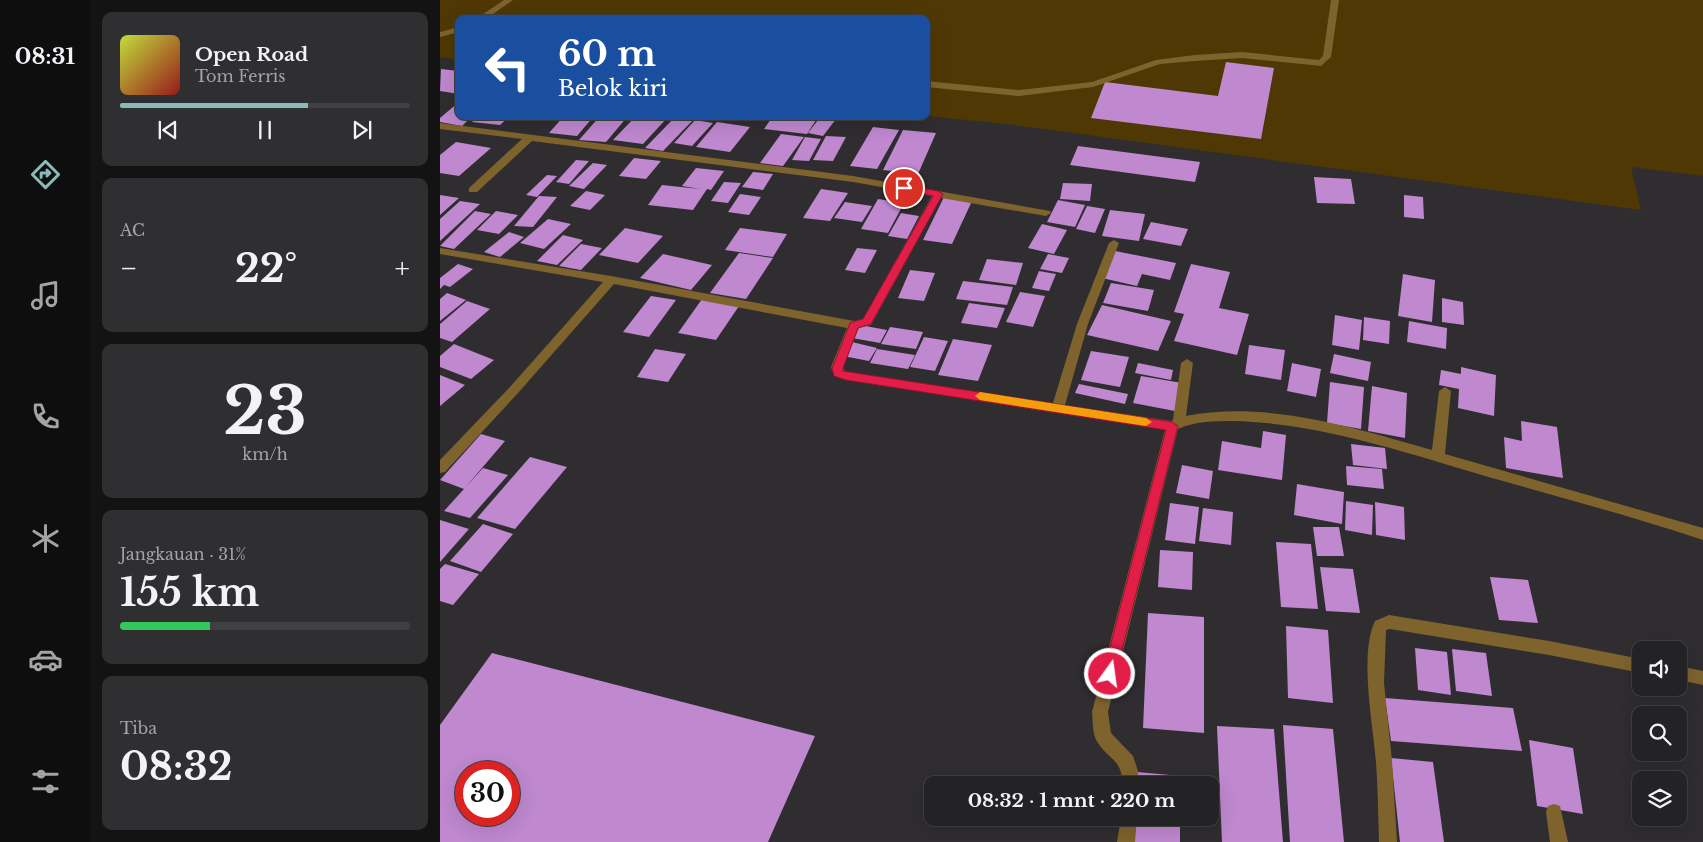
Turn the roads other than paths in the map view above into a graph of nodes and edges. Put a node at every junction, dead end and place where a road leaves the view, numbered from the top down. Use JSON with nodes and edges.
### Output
{"nodes":[{"id":1,"x":509,"y":0,"type":"edge"},
{"id":2,"x":1335,"y":0,"type":"edge"},
{"id":3,"x":486,"y":15,"type":"edge"},
{"id":4,"x":455,"y":30,"type":"edge"},
{"id":5,"x":440,"y":35,"type":"edge"},
{"id":6,"x":930,"y":84,"type":"edge"},
{"id":7,"x":440,"y":126,"type":"edge"},
{"id":8,"x":529,"y":138,"type":"junction"},
{"id":9,"x":473,"y":190,"type":"dead end"},
{"id":10,"x":938,"y":194,"type":"junction"},
{"id":11,"x":1046,"y":213,"type":"dead end"},
{"id":12,"x":1114,"y":243,"type":"dead end"},
{"id":13,"x":440,"y":251,"type":"edge"},
{"id":14,"x":611,"y":280,"type":"junction"},
{"id":15,"x":854,"y":326,"type":"junction"},
{"id":16,"x":1187,"y":363,"type":"dead end"},
{"id":17,"x":1445,"y":391,"type":"dead end"},
{"id":18,"x":1058,"y":408,"type":"junction"},
{"id":19,"x":1176,"y":424,"type":"junction"},
{"id":20,"x":1438,"y":457,"type":"junction"},
{"id":21,"x":440,"y":468,"type":"edge"},
{"id":22,"x":1703,"y":534,"type":"edge"},
{"id":23,"x":1632,"y":664,"type":"edge"},
{"id":24,"x":1687,"y":675,"type":"edge"},
{"id":25,"x":1703,"y":678,"type":"edge"},
{"id":26,"x":1130,"y":776,"type":"edge"},
{"id":27,"x":1554,"y":812,"type":"dead end"},
{"id":28,"x":1128,"y":826,"type":"edge"},
{"id":29,"x":1126,"y":842,"type":"edge"},
{"id":30,"x":1388,"y":842,"type":"edge"},
{"id":31,"x":1559,"y":842,"type":"edge"}],
"edges":[{"from":1,"to":3,"type":"street"},
{"from":2,"to":6,"type":"street"},
{"from":4,"to":5,"type":"street"},
{"from":7,"to":8,"type":"street"},
{"from":8,"to":9,"type":"street"},
{"from":8,"to":10,"type":"street"},
{"from":10,"to":11,"type":"street"},
{"from":10,"to":15,"type":"street"},
{"from":12,"to":18,"type":"street"},
{"from":13,"to":14,"type":"street"},
{"from":14,"to":15,"type":"street"},
{"from":14,"to":21,"type":"street"},
{"from":15,"to":18,"type":"street"},
{"from":16,"to":19,"type":"street"},
{"from":17,"to":20,"type":"street"},
{"from":18,"to":19,"type":"street"},
{"from":19,"to":20,"type":"street"},
{"from":19,"to":26,"type":"street"},
{"from":20,"to":22,"type":"street"},
{"from":23,"to":30,"type":"street"},
{"from":24,"to":25,"type":"street"},
{"from":27,"to":31,"type":"street"},
{"from":28,"to":29,"type":"street"}]}
